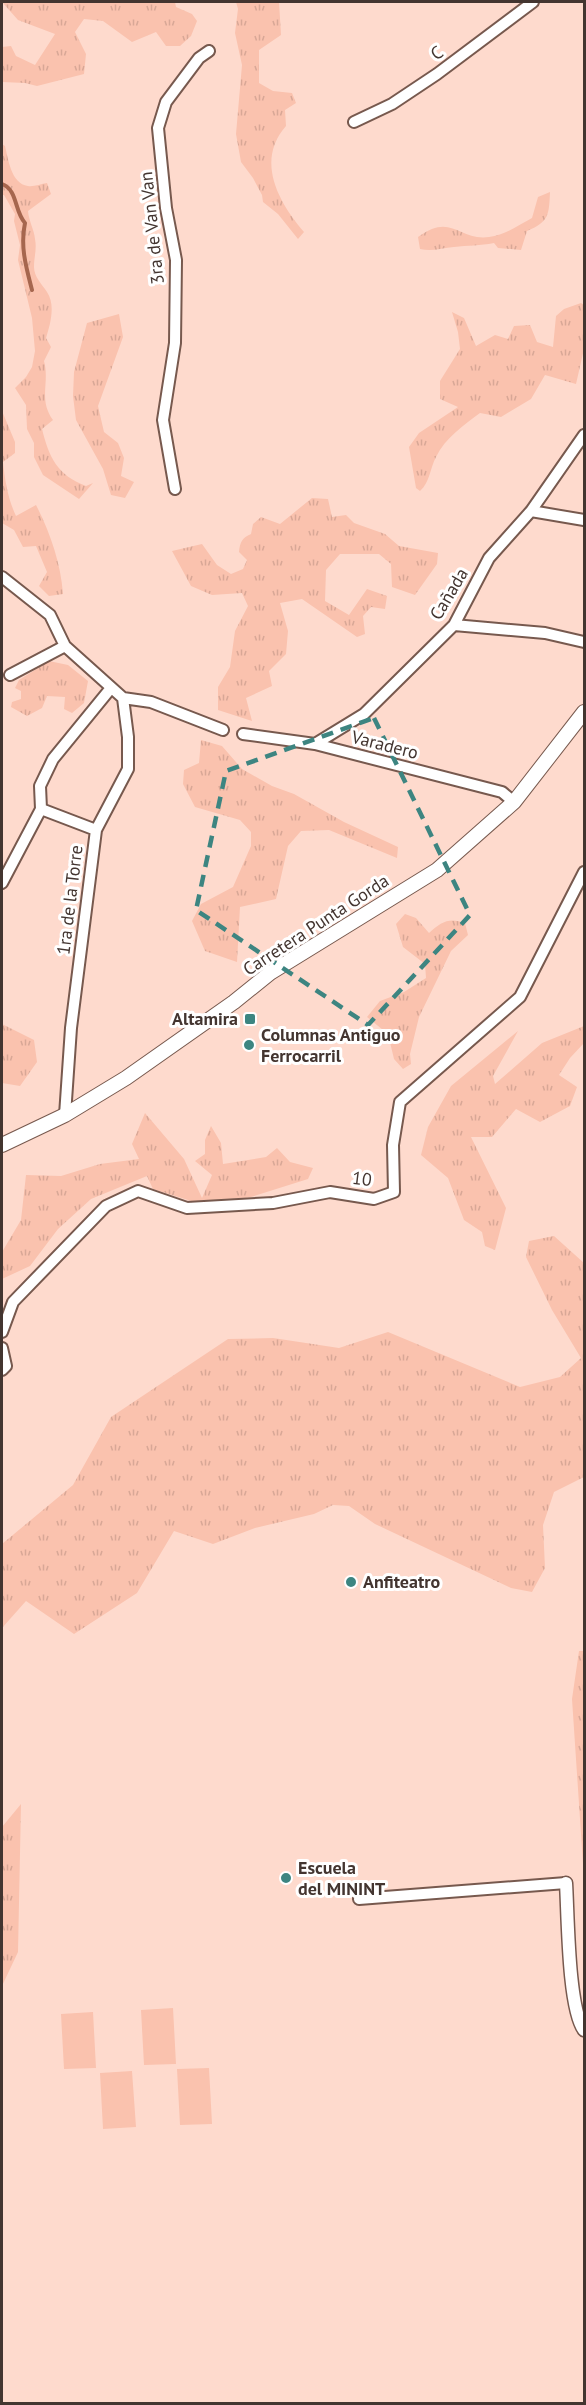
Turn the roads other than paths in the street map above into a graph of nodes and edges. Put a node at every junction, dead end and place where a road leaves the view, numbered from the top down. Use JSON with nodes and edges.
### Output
{"nodes":[{"id":1,"x":533,"y":2,"type":"edge"},
{"id":2,"x":209,"y":51,"type":"dead end"},
{"id":3,"x":354,"y":122,"type":"dead end"},
{"id":4,"x":585,"y":435,"type":"edge"},
{"id":5,"x":175,"y":489,"type":"dead end"},
{"id":6,"x":531,"y":511,"type":"junction"},
{"id":7,"x":585,"y":520,"type":"edge"},
{"id":8,"x":2,"y":577,"type":"edge"},
{"id":9,"x":454,"y":625,"type":"junction"},
{"id":10,"x":585,"y":642,"type":"edge"},
{"id":11,"x":65,"y":646,"type":"junction"},
{"id":12,"x":10,"y":675,"type":"dead end"},
{"id":13,"x":111,"y":688,"type":"junction"},
{"id":14,"x":123,"y":698,"type":"junction"},
{"id":15,"x":585,"y":712,"type":"edge"},
{"id":16,"x":223,"y":730,"type":"dead end"},
{"id":17,"x":243,"y":734,"type":"dead end"},
{"id":18,"x":315,"y":744,"type":"junction"},
{"id":19,"x":514,"y":802,"type":"junction"},
{"id":20,"x":41,"y":809,"type":"junction"},
{"id":21,"x":96,"y":830,"type":"junction"},
{"id":22,"x":585,"y":872,"type":"edge"},
{"id":23,"x":2,"y":883,"type":"edge"},
{"id":24,"x":65,"y":1115,"type":"junction"},
{"id":25,"x":2,"y":1145,"type":"edge"},
{"id":26,"x":2,"y":1332,"type":"edge"},
{"id":27,"x":2,"y":1348,"type":"edge"},
{"id":28,"x":2,"y":1370,"type":"edge"},
{"id":29,"x":566,"y":1883,"type":"joint"},
{"id":30,"x":359,"y":1899,"type":"dead end"},
{"id":31,"x":585,"y":2030,"type":"edge"}],
"edges":[{"from":1,"to":3,"type":"street","name":"C"},
{"from":2,"to":5,"type":"street","name":"3ra de Van Van"},
{"from":4,"to":6,"type":"street","name":"Cañada"},
{"from":6,"to":7,"type":"street"},
{"from":6,"to":9,"type":"street","name":"Cañada"},
{"from":8,"to":11,"type":"street"},
{"from":9,"to":10,"type":"street"},
{"from":9,"to":18,"type":"street","name":"Cañada"},
{"from":11,"to":12,"type":"street"},
{"from":11,"to":13,"type":"street"},
{"from":13,"to":14,"type":"street"},
{"from":13,"to":20,"type":"street"},
{"from":14,"to":16,"type":"street"},
{"from":14,"to":21,"type":"street","name":"1ra de la Torre"},
{"from":15,"to":19,"type":"main road","name":"Carretera Punta Gorda"},
{"from":17,"to":18,"type":"street","name":"Varadero"},
{"from":18,"to":19,"type":"street","name":"Varadero"},
{"from":19,"to":24,"type":"main road","name":"Carretera Punta Gorda"},
{"from":20,"to":21,"type":"street"},
{"from":20,"to":23,"type":"street"},
{"from":21,"to":24,"type":"street","name":"1ra de la Torre"},
{"from":22,"to":26,"type":"street","name":"10"},
{"from":24,"to":25,"type":"main road","name":"Carretera Punta Gorda"},
{"from":27,"to":28,"type":"street"},
{"from":29,"to":30,"type":"street"},
{"from":29,"to":31,"type":"street"}]}
